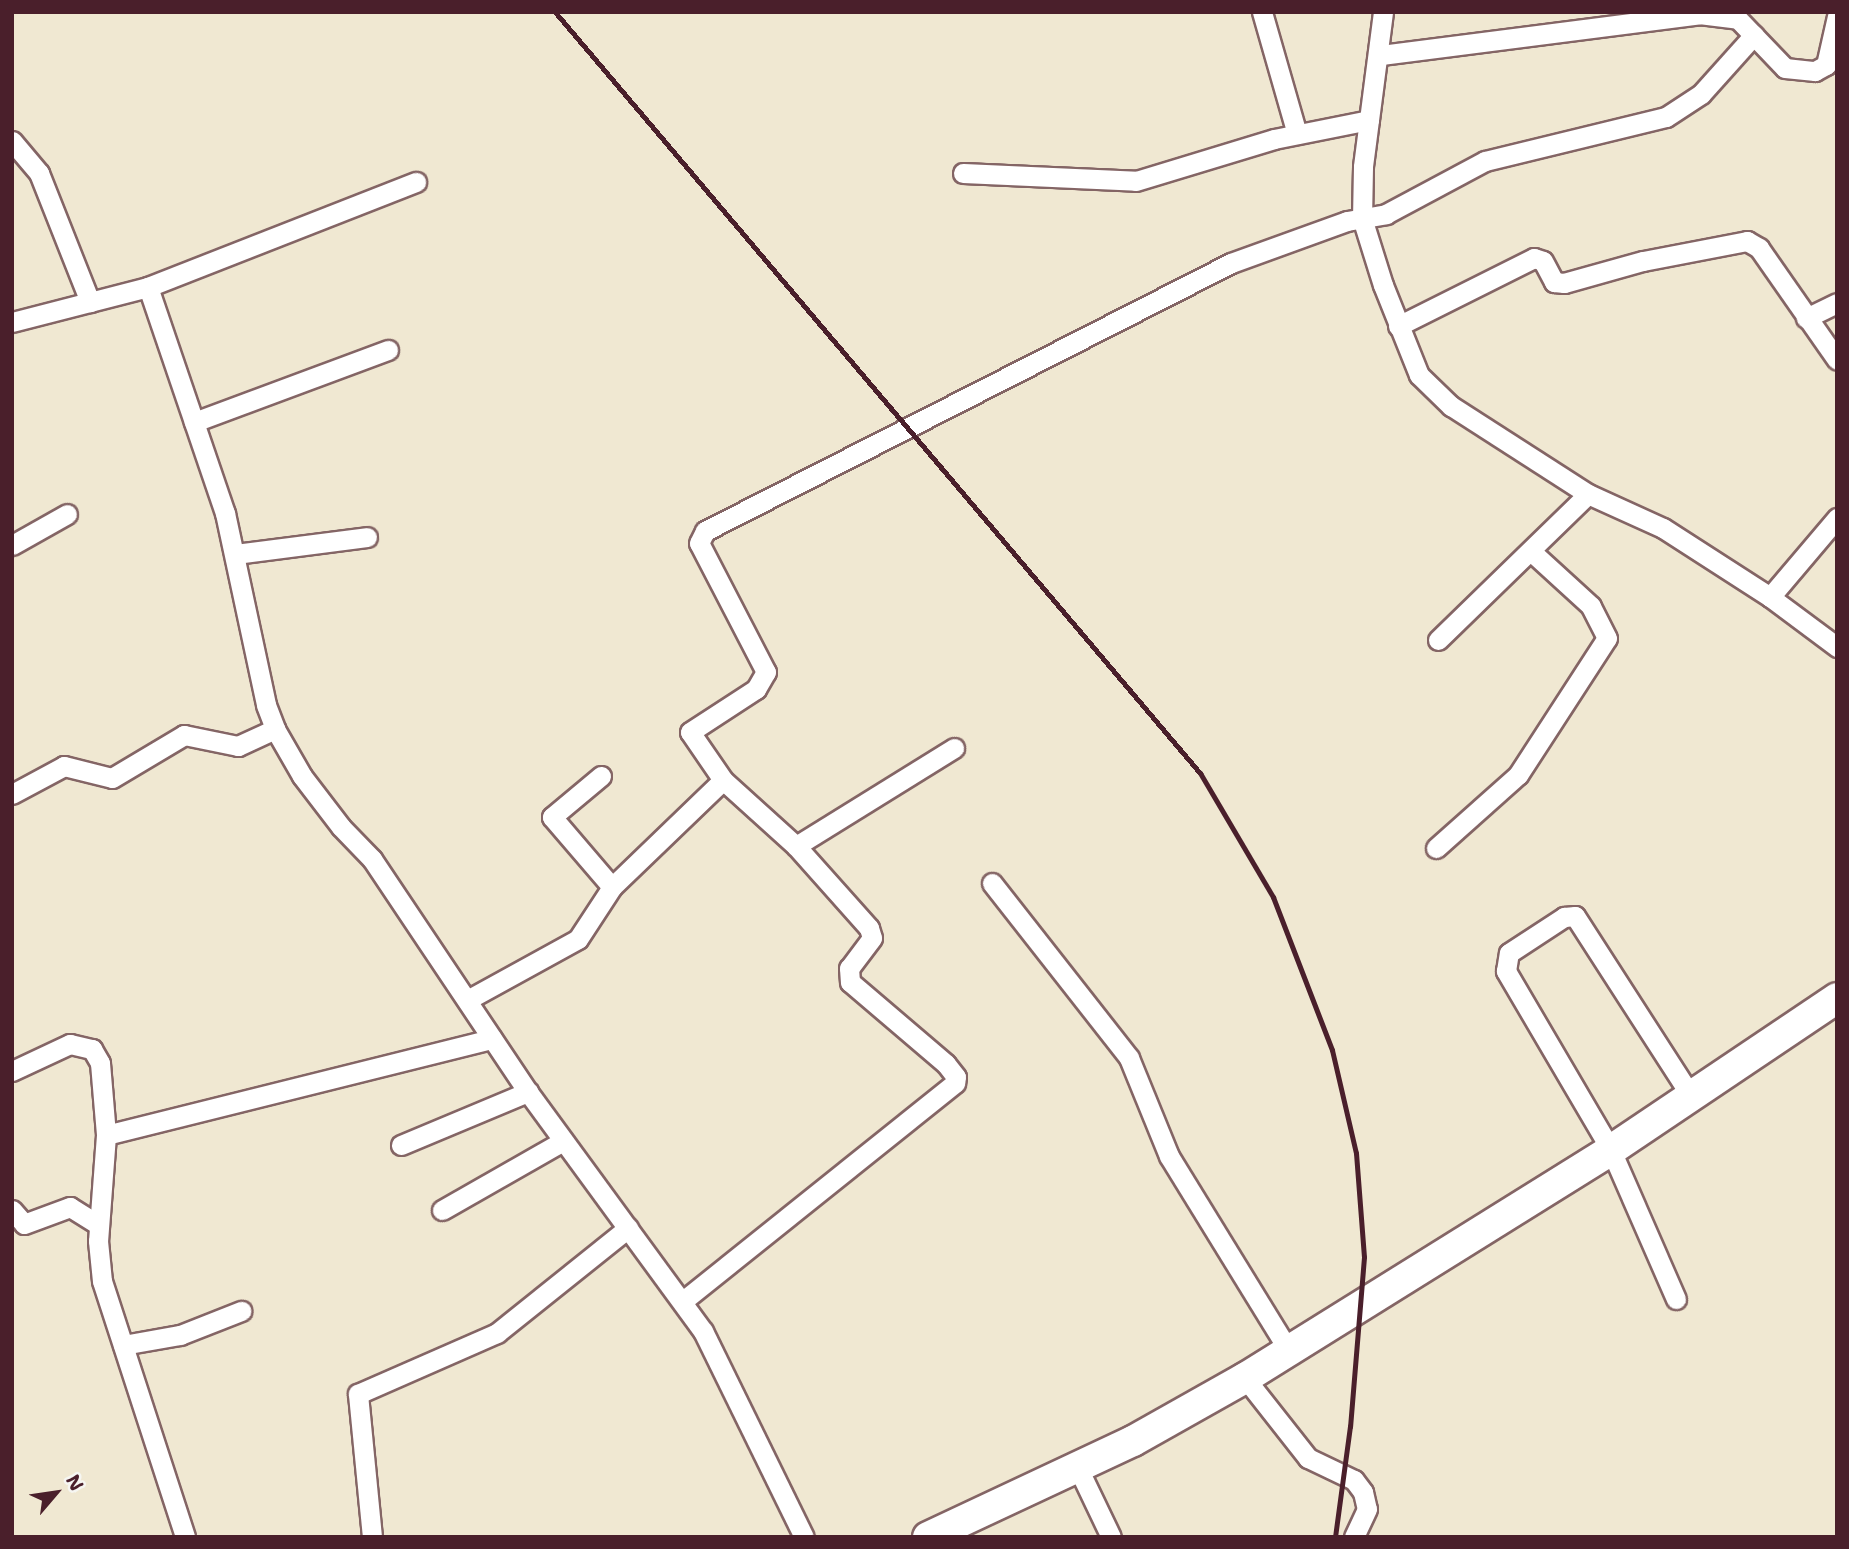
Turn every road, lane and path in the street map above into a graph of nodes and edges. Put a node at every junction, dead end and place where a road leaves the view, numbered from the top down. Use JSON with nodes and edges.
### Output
{"nodes":[{"id":1,"x":1262,"y":12,"type":"edge"},
{"id":2,"x":1383,"y":12,"type":"edge"},
{"id":3,"x":1744,"y":15,"type":"edge"},
{"id":4,"x":1837,"y":16,"type":"edge"},
{"id":5,"x":1754,"y":35,"type":"junction"},
{"id":6,"x":1381,"y":55,"type":"junction"},
{"id":7,"x":1369,"y":120,"type":"junction"},
{"id":8,"x":1297,"y":134,"type":"junction"},
{"id":9,"x":12,"y":141,"type":"edge"},
{"id":10,"x":963,"y":173,"type":"dead end"},
{"id":11,"x":416,"y":182,"type":"dead end"},
{"id":12,"x":1362,"y":218,"type":"junction"},
{"id":13,"x":148,"y":287,"type":"junction"},
{"id":14,"x":90,"y":302,"type":"junction"},
{"id":15,"x":1837,"y":303,"type":"edge"},
{"id":16,"x":1806,"y":318,"type":"junction"},
{"id":17,"x":12,"y":323,"type":"edge"},
{"id":18,"x":1398,"y":326,"type":"junction"},
{"id":19,"x":388,"y":350,"type":"dead end"},
{"id":20,"x":1837,"y":360,"type":"edge"},
{"id":21,"x":194,"y":422,"type":"junction"},
{"id":22,"x":1588,"y":494,"type":"junction"},
{"id":23,"x":67,"y":514,"type":"dead end"},
{"id":24,"x":1837,"y":517,"type":"edge"},
{"id":25,"x":366,"y":537,"type":"dead end"},
{"id":26,"x":13,"y":543,"type":"edge"},
{"id":27,"x":1533,"y":553,"type":"junction"},
{"id":28,"x":235,"y":554,"type":"junction"},
{"id":29,"x":1770,"y":597,"type":"junction"},
{"id":30,"x":1438,"y":640,"type":"dead end"},
{"id":31,"x":1837,"y":647,"type":"edge"},
{"id":32,"x":275,"y":729,"type":"junction"},
{"id":33,"x":954,"y":748,"type":"dead end"},
{"id":34,"x":601,"y":776,"type":"dead end"},
{"id":35,"x":723,"y":780,"type":"junction"},
{"id":36,"x":12,"y":794,"type":"edge"},
{"id":37,"x":796,"y":846,"type":"junction"},
{"id":38,"x":1436,"y":848,"type":"dead end"},
{"id":39,"x":992,"y":883,"type":"dead end"},
{"id":40,"x":612,"y":887,"type":"junction"},
{"id":41,"x":1837,"y":998,"type":"edge"},
{"id":42,"x":469,"y":999,"type":"junction"},
{"id":43,"x":492,"y":1039,"type":"junction"},
{"id":44,"x":12,"y":1071,"type":"edge"},
{"id":45,"x":528,"y":1092,"type":"junction"},
{"id":46,"x":1691,"y":1096,"type":"junction"},
{"id":47,"x":106,"y":1135,"type":"junction"},
{"id":48,"x":564,"y":1141,"type":"junction"},
{"id":49,"x":401,"y":1145,"type":"dead end"},
{"id":50,"x":1611,"y":1150,"type":"junction"},
{"id":51,"x":12,"y":1210,"type":"edge"},
{"id":52,"x":442,"y":1210,"type":"dead end"},
{"id":53,"x":99,"y":1225,"type":"junction"},
{"id":54,"x":628,"y":1228,"type":"junction"},
{"id":55,"x":1676,"y":1299,"type":"dead end"},
{"id":56,"x":683,"y":1301,"type":"junction"},
{"id":57,"x":241,"y":1311,"type":"dead end"},
{"id":58,"x":123,"y":1345,"type":"junction"},
{"id":59,"x":1289,"y":1351,"type":"junction"},
{"id":60,"x":1245,"y":1378,"type":"junction"},
{"id":61,"x":1078,"y":1468,"type":"junction"},
{"id":62,"x":185,"y":1537,"type":"edge"},
{"id":63,"x":372,"y":1537,"type":"edge"},
{"id":64,"x":804,"y":1537,"type":"edge"},
{"id":65,"x":928,"y":1537,"type":"edge"},
{"id":66,"x":1111,"y":1537,"type":"edge"},
{"id":67,"x":1354,"y":1537,"type":"edge"}],
"edges":[{"from":1,"to":8,"type":"street"},
{"from":2,"to":6,"type":"street"},
{"from":3,"to":5,"type":"street"},
{"from":3,"to":6,"type":"street"},
{"from":4,"to":5,"type":"street"},
{"from":5,"to":12,"type":"street"},
{"from":6,"to":7,"type":"street"},
{"from":7,"to":8,"type":"street"},
{"from":7,"to":12,"type":"street"},
{"from":8,"to":10,"type":"street"},
{"from":9,"to":14,"type":"street"},
{"from":11,"to":13,"type":"street"},
{"from":12,"to":18,"type":"street"},
{"from":12,"to":35,"type":"street"},
{"from":13,"to":14,"type":"street"},
{"from":13,"to":21,"type":"street"},
{"from":14,"to":17,"type":"street"},
{"from":15,"to":16,"type":"street"},
{"from":16,"to":18,"type":"street"},
{"from":16,"to":20,"type":"street"},
{"from":18,"to":22,"type":"street"},
{"from":19,"to":21,"type":"street"},
{"from":21,"to":28,"type":"street"},
{"from":22,"to":27,"type":"street"},
{"from":22,"to":29,"type":"street"},
{"from":23,"to":26,"type":"street"},
{"from":24,"to":29,"type":"street"},
{"from":25,"to":28,"type":"street"},
{"from":27,"to":30,"type":"street"},
{"from":27,"to":38,"type":"street"},
{"from":28,"to":32,"type":"street"},
{"from":29,"to":31,"type":"street"},
{"from":32,"to":36,"type":"street"},
{"from":32,"to":42,"type":"street"},
{"from":33,"to":37,"type":"street"},
{"from":34,"to":40,"type":"street"},
{"from":35,"to":37,"type":"street"},
{"from":35,"to":40,"type":"street"},
{"from":37,"to":56,"type":"street"},
{"from":39,"to":59,"type":"street"},
{"from":40,"to":42,"type":"street"},
{"from":41,"to":46,"type":"main road"},
{"from":42,"to":43,"type":"street"},
{"from":43,"to":45,"type":"street"},
{"from":43,"to":47,"type":"street"},
{"from":44,"to":47,"type":"street"},
{"from":45,"to":48,"type":"street"},
{"from":45,"to":49,"type":"street"},
{"from":46,"to":50,"type":"main road"},
{"from":46,"to":50,"type":"street"},
{"from":47,"to":53,"type":"street"},
{"from":48,"to":52,"type":"street"},
{"from":48,"to":54,"type":"street"},
{"from":50,"to":55,"type":"street"},
{"from":50,"to":59,"type":"main road"},
{"from":51,"to":53,"type":"street"},
{"from":53,"to":58,"type":"street"},
{"from":54,"to":56,"type":"street"},
{"from":54,"to":63,"type":"street"},
{"from":56,"to":64,"type":"street"},
{"from":57,"to":58,"type":"street"},
{"from":58,"to":62,"type":"street"},
{"from":59,"to":60,"type":"main road"},
{"from":60,"to":61,"type":"main road"},
{"from":60,"to":67,"type":"street"},
{"from":61,"to":65,"type":"main road"},
{"from":61,"to":66,"type":"street"}]}
